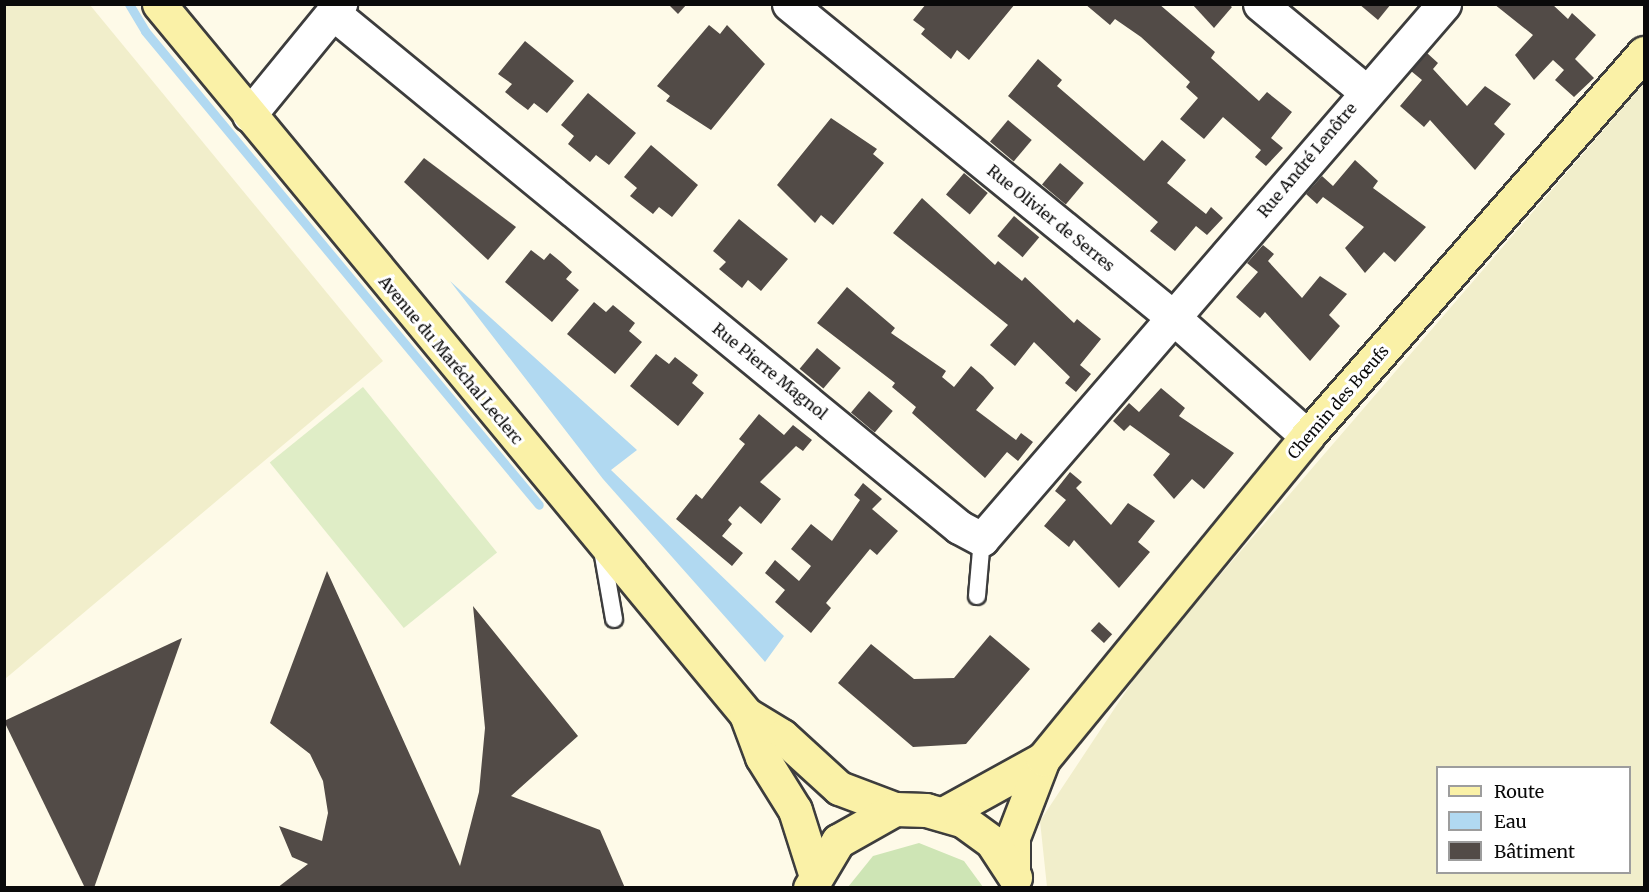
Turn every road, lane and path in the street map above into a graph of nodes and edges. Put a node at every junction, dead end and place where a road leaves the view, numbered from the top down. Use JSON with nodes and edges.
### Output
{"nodes":[{"id":1,"x":159,"y":4,"type":"edge"},
{"id":2,"x":789,"y":4,"type":"edge"},
{"id":3,"x":1260,"y":4,"type":"edge"},
{"id":4,"x":1444,"y":4,"type":"edge"},
{"id":5,"x":337,"y":9,"type":"edge"},
{"id":6,"x":1644,"y":53,"type":"edge"},
{"id":7,"x":1365,"y":91,"type":"junction"},
{"id":8,"x":249,"y":115,"type":"junction"},
{"id":9,"x":1174,"y":318,"type":"junction"},
{"id":10,"x":1307,"y":436,"type":"junction"},
{"id":11,"x":600,"y":537,"type":"junction"},
{"id":12,"x":982,"y":539,"type":"junction"},
{"id":13,"x":977,"y":596,"type":"dead end"},
{"id":14,"x":614,"y":619,"type":"dead end"},
{"id":15,"x":746,"y":714,"type":"junction"},
{"id":16,"x":1044,"y":759,"type":"junction"},
{"id":17,"x":895,"y":809,"type":"junction"},
{"id":18,"x":945,"y":813,"type":"junction"},
{"id":19,"x":812,"y":880,"type":"edge"},
{"id":20,"x":1016,"y":880,"type":"edge"}],
"edges":[{"from":1,"to":8,"type":"main road","name":"Avenue du Maréchal Leclerc"},
{"from":2,"to":9,"type":"street","name":"Rue Olivier de Serres"},
{"from":3,"to":7,"type":"street"},
{"from":4,"to":7,"type":"street","name":"Rue André Lenôtre"},
{"from":5,"to":8,"type":"street"},
{"from":5,"to":12,"type":"street","name":"Rue Pierre Magnol"},
{"from":6,"to":10,"type":"main road","name":"Chemin des Bœufs"},
{"from":7,"to":9,"type":"street","name":"Rue André Lenôtre"},
{"from":8,"to":11,"type":"main road","name":"Avenue du Maréchal Leclerc"},
{"from":9,"to":10,"type":"street","name":"Rue Olivier de Serres"},
{"from":9,"to":12,"type":"street"},
{"from":10,"to":16,"type":"main road","name":"Chemin des Bœufs"},
{"from":11,"to":14,"type":"lane"},
{"from":11,"to":15,"type":"main road","name":"Avenue du Maréchal Leclerc"},
{"from":12,"to":13,"type":"lane"},
{"from":15,"to":17,"type":"main road","name":"Avenue du Maréchal Leclerc"},
{"from":15,"to":19,"type":"main road","name":"Avenue du Maréchal Leclerc"},
{"from":16,"to":18,"type":"main road","name":"Chemin des Bœufs"},
{"from":16,"to":20,"type":"main road","name":"Chemin des Bœufs"},
{"from":17,"to":18,"type":"main road"},
{"from":17,"to":19,"type":"main road"},
{"from":18,"to":20,"type":"main road"}]}
